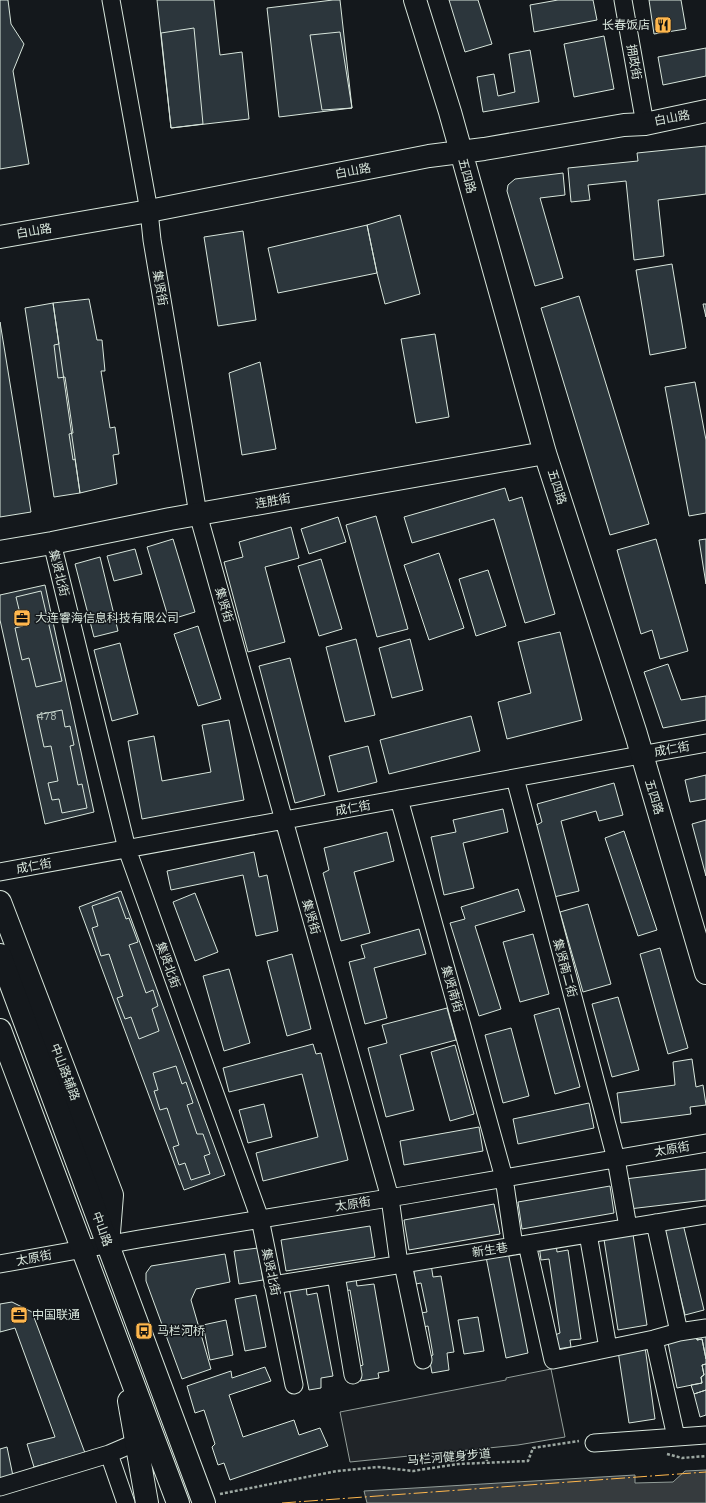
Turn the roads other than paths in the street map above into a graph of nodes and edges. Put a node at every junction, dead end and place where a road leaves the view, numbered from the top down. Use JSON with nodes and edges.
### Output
{"nodes":[{"id":1,"x":110,"y":0,"type":"edge"},
{"id":2,"x":415,"y":0,"type":"edge"},
{"id":3,"x":623,"y":0,"type":"edge"},
{"id":4,"x":706,"y":111,"type":"edge"},
{"id":5,"x":645,"y":124,"type":"junction"},
{"id":6,"x":460,"y":152,"type":"junction"},
{"id":7,"x":148,"y":211,"type":"junction"},
{"id":8,"x":0,"y":237,"type":"edge"},
{"id":9,"x":545,"y":453,"type":"junction"},
{"id":10,"x":198,"y":514,"type":"junction"},
{"id":11,"x":52,"y":543,"type":"junction"},
{"id":12,"x":0,"y":552,"type":"edge"},
{"id":13,"x":706,"y":743,"type":"edge"},
{"id":14,"x":642,"y":755,"type":"junction"},
{"id":15,"x":515,"y":778,"type":"junction"},
{"id":16,"x":399,"y":799,"type":"junction"},
{"id":17,"x":284,"y":820,"type":"junction"},
{"id":18,"x":126,"y":849,"type":"junction"},
{"id":19,"x":0,"y":872,"type":"edge"},
{"id":20,"x":0,"y":902,"type":"edge"},
{"id":21,"x":0,"y":955,"type":"edge"},
{"id":22,"x":706,"y":973,"type":"edge"},
{"id":23,"x":0,"y":1030,"type":"edge"},
{"id":24,"x":706,"y":1143,"type":"edge"},
{"id":25,"x":616,"y":1159,"type":"junction"},
{"id":26,"x":504,"y":1178,"type":"junction"},
{"id":27,"x":390,"y":1198,"type":"junction"},
{"id":28,"x":706,"y":1215,"type":"edge"},
{"id":29,"x":260,"y":1219,"type":"junction"},
{"id":30,"x":655,"y":1223,"type":"junction"},
{"id":31,"x":628,"y":1227,"type":"junction"},
{"id":32,"x":588,"y":1234,"type":"junction"},
{"id":33,"x":108,"y":1245,"type":"junction"},
{"id":34,"x":520,"y":1245,"type":"junction"},
{"id":35,"x":82,"y":1249,"type":"junction"},
{"id":36,"x":0,"y":1264,"type":"edge"},
{"id":37,"x":401,"y":1264,"type":"junction"},
{"id":38,"x":336,"y":1275,"type":"junction"},
{"id":39,"x":273,"y":1285,"type":"junction"},
{"id":40,"x":706,"y":1328,"type":"edge"},
{"id":41,"x":679,"y":1332,"type":"junction"},
{"id":42,"x":116,"y":1339,"type":"junction"},
{"id":43,"x":654,"y":1339,"type":"junction"},
{"id":44,"x":608,"y":1348,"type":"junction"},
{"id":45,"x":423,"y":1360,"type":"dead end"},
{"id":46,"x":353,"y":1375,"type":"dead end"},
{"id":47,"x":294,"y":1385,"type":"dead end"},
{"id":48,"x":706,"y":1435,"type":"edge"},
{"id":49,"x":676,"y":1437,"type":"junction"},
{"id":50,"x":137,"y":1442,"type":"junction"},
{"id":51,"x":588,"y":1445,"type":"road end"},
{"id":52,"x":109,"y":1454,"type":"junction"},
{"id":53,"x":0,"y":1487,"type":"edge"},
{"id":54,"x":203,"y":1500,"type":"edge"},
{"id":55,"x":126,"y":1503,"type":"edge"},
{"id":56,"x":147,"y":1503,"type":"edge"},
{"id":57,"x":178,"y":1503,"type":"edge"}],
"edges":[{"from":1,"to":7,"type":"street","name":"集贤街"},
{"from":2,"to":6,"type":"main road","name":"五四路"},
{"from":3,"to":5,"type":"street","name":"拥政街"},
{"from":4,"to":5,"type":"main road","name":"白山路"},
{"from":5,"to":6,"type":"main road","name":"白山路"},
{"from":6,"to":7,"type":"main road","name":"白山路"},
{"from":6,"to":9,"type":"main road","name":"五四路"},
{"from":7,"to":8,"type":"main road","name":"白山路"},
{"from":7,"to":10,"type":"street","name":"集贤街"},
{"from":9,"to":10,"type":"main road","name":"连胜街"},
{"from":9,"to":14,"type":"main road","name":"五四路"},
{"from":10,"to":11,"type":"main road","name":"连胜街"},
{"from":10,"to":17,"type":"street","name":"集贤街"},
{"from":11,"to":12,"type":"main road","name":"连胜街"},
{"from":11,"to":18,"type":"street","name":"集贤北街"},
{"from":13,"to":14,"type":"street","name":"成仁街"},
{"from":14,"to":15,"type":"street","name":"成仁街"},
{"from":14,"to":22,"type":"main road","name":"五四路"},
{"from":15,"to":16,"type":"street","name":"成仁街"},
{"from":15,"to":25,"type":"street","name":"集贤南二街"},
{"from":16,"to":17,"type":"street","name":"成仁街"},
{"from":16,"to":26,"type":"street","name":"集贤南街"},
{"from":17,"to":18,"type":"street","name":"成仁街"},
{"from":17,"to":27,"type":"street","name":"集贤街"},
{"from":18,"to":19,"type":"street","name":"成仁街"},
{"from":18,"to":29,"type":"street","name":"集贤北街"},
{"from":20,"to":33,"type":"main road","name":"中山路辅路"},
{"from":21,"to":33,"type":"main road","name":"中山路"},
{"from":23,"to":35,"type":"main road"},
{"from":24,"to":25,"type":"street","name":"太原街"},
{"from":25,"to":26,"type":"street","name":"太原街"},
{"from":25,"to":31,"type":"street","name":"集贤南二街"},
{"from":26,"to":27,"type":"street","name":"太原街"},
{"from":26,"to":34,"type":"street","name":"集贤南街"},
{"from":27,"to":29,"type":"street","name":"太原街"},
{"from":27,"to":37,"type":"street","name":"集贤街"},
{"from":28,"to":30,"type":"street","name":"新生巷"},
{"from":29,"to":33,"type":"street","name":"太原街"},
{"from":29,"to":39,"type":"street","name":"集贤北街"},
{"from":30,"to":31,"type":"street","name":"新生巷"},
{"from":30,"to":41,"type":"street"},
{"from":31,"to":32,"type":"street","name":"新生巷"},
{"from":32,"to":34,"type":"street","name":"新生巷"},
{"from":32,"to":44,"type":"street"},
{"from":33,"to":35,"type":"street","name":"太原街"},
{"from":33,"to":54,"type":"main road","name":"中山路"},
{"from":34,"to":37,"type":"street","name":"新生巷"},
{"from":34,"to":44,"type":"street","name":"集贤南街"},
{"from":35,"to":36,"type":"street","name":"太原街"},
{"from":35,"to":42,"type":"main road"},
{"from":37,"to":38,"type":"street","name":"新生巷"},
{"from":37,"to":45,"type":"street","name":"集贤街"},
{"from":38,"to":39,"type":"street","name":"新生巷"},
{"from":38,"to":46,"type":"street"},
{"from":39,"to":47,"type":"street","name":"集贤北街"},
{"from":40,"to":41,"type":"street"},
{"from":41,"to":43,"type":"street"},
{"from":42,"to":50,"type":"main road"},
{"from":42,"to":57,"type":"main road"},
{"from":43,"to":44,"type":"street"},
{"from":43,"to":49,"type":"street"},
{"from":48,"to":49,"type":"street"},
{"from":49,"to":51,"type":"street"},
{"from":50,"to":52,"type":"street"},
{"from":50,"to":56,"type":"main road"},
{"from":52,"to":53,"type":"street"},
{"from":52,"to":55,"type":"street"}]}
